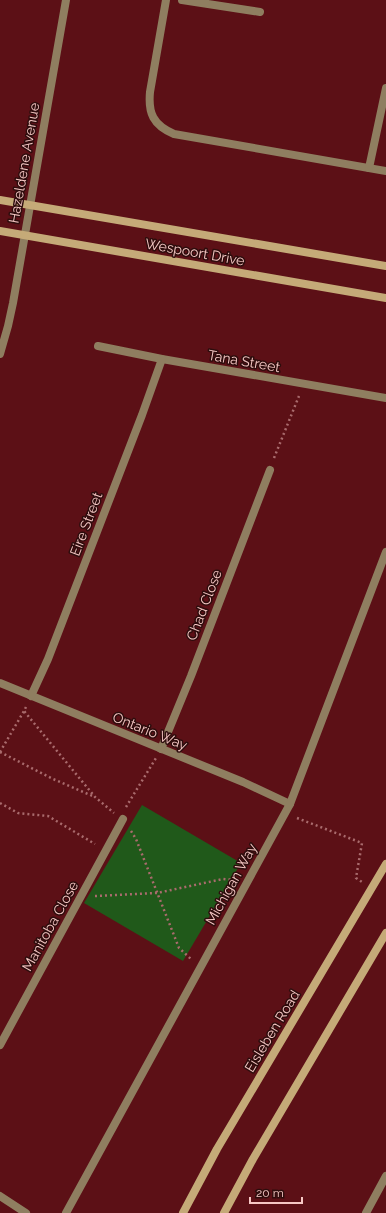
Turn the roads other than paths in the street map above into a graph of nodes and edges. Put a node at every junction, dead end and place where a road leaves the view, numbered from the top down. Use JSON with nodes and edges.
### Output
{"nodes":[{"id":1,"x":66,"y":0,"type":"edge"},
{"id":2,"x":166,"y":0,"type":"edge"},
{"id":3,"x":182,"y":0,"type":"edge"},
{"id":4,"x":260,"y":12,"type":"dead end"},
{"id":5,"x":386,"y":88,"type":"edge"},
{"id":6,"x":369,"y":168,"type":"junction"},
{"id":7,"x":386,"y":171,"type":"edge"},
{"id":8,"x":0,"y":200,"type":"edge"},
{"id":9,"x":29,"y":206,"type":"junction"},
{"id":10,"x":0,"y":231,"type":"edge"},
{"id":11,"x":25,"y":236,"type":"junction"},
{"id":12,"x":386,"y":266,"type":"edge"},
{"id":13,"x":386,"y":298,"type":"edge"},
{"id":14,"x":98,"y":346,"type":"dead end"},
{"id":15,"x":0,"y":354,"type":"edge"},
{"id":16,"x":162,"y":359,"type":"junction"},
{"id":17,"x":386,"y":398,"type":"edge"},
{"id":18,"x":270,"y":470,"type":"road end"},
{"id":19,"x":386,"y":552,"type":"edge"},
{"id":20,"x":0,"y":683,"type":"edge"},
{"id":21,"x":31,"y":696,"type":"junction"},
{"id":22,"x":161,"y":749,"type":"junction"},
{"id":23,"x":290,"y":804,"type":"junction"},
{"id":24,"x":123,"y":819,"type":"road end"},
{"id":25,"x":386,"y":864,"type":"edge"},
{"id":26,"x":386,"y":933,"type":"edge"},
{"id":27,"x":0,"y":1045,"type":"edge"},
{"id":28,"x":386,"y":1176,"type":"edge"},
{"id":29,"x":0,"y":1196,"type":"edge"},
{"id":30,"x":26,"y":1213,"type":"edge"},
{"id":31,"x":66,"y":1213,"type":"edge"},
{"id":32,"x":183,"y":1213,"type":"edge"},
{"id":33,"x":224,"y":1213,"type":"edge"},
{"id":34,"x":366,"y":1213,"type":"edge"}],
"edges":[{"from":1,"to":9,"type":"street","name":"Hazeldene Avenue"},
{"from":2,"to":6,"type":"street"},
{"from":3,"to":4,"type":"street"},
{"from":5,"to":6,"type":"street"},
{"from":6,"to":7,"type":"street"},
{"from":8,"to":9,"type":"main road","name":"Wespoort Drive"},
{"from":9,"to":11,"type":"street","name":"Hazeldene Avenue"},
{"from":9,"to":12,"type":"main road","name":"Wespoort Drive"},
{"from":10,"to":11,"type":"main road","name":"Wespoort Drive"},
{"from":11,"to":13,"type":"main road","name":"Wespoort Drive"},
{"from":11,"to":15,"type":"street","name":"Hazeldene Avenue"},
{"from":14,"to":16,"type":"street","name":"Tana Street"},
{"from":16,"to":17,"type":"street","name":"Tana Street"},
{"from":16,"to":21,"type":"street","name":"Eire Street"},
{"from":18,"to":22,"type":"street","name":"Chad Close"},
{"from":19,"to":23,"type":"street","name":"Michigan Way"},
{"from":20,"to":21,"type":"street","name":"Ontario Way"},
{"from":21,"to":22,"type":"street","name":"Ontario Way"},
{"from":22,"to":23,"type":"street","name":"Ontario Way"},
{"from":23,"to":31,"type":"street","name":"Michigan Way"},
{"from":24,"to":27,"type":"street","name":"Manitoba Close"},
{"from":25,"to":32,"type":"main road","name":"Eisleben Road"},
{"from":26,"to":33,"type":"main road"},
{"from":28,"to":34,"type":"street"},
{"from":29,"to":30,"type":"street"}]}
